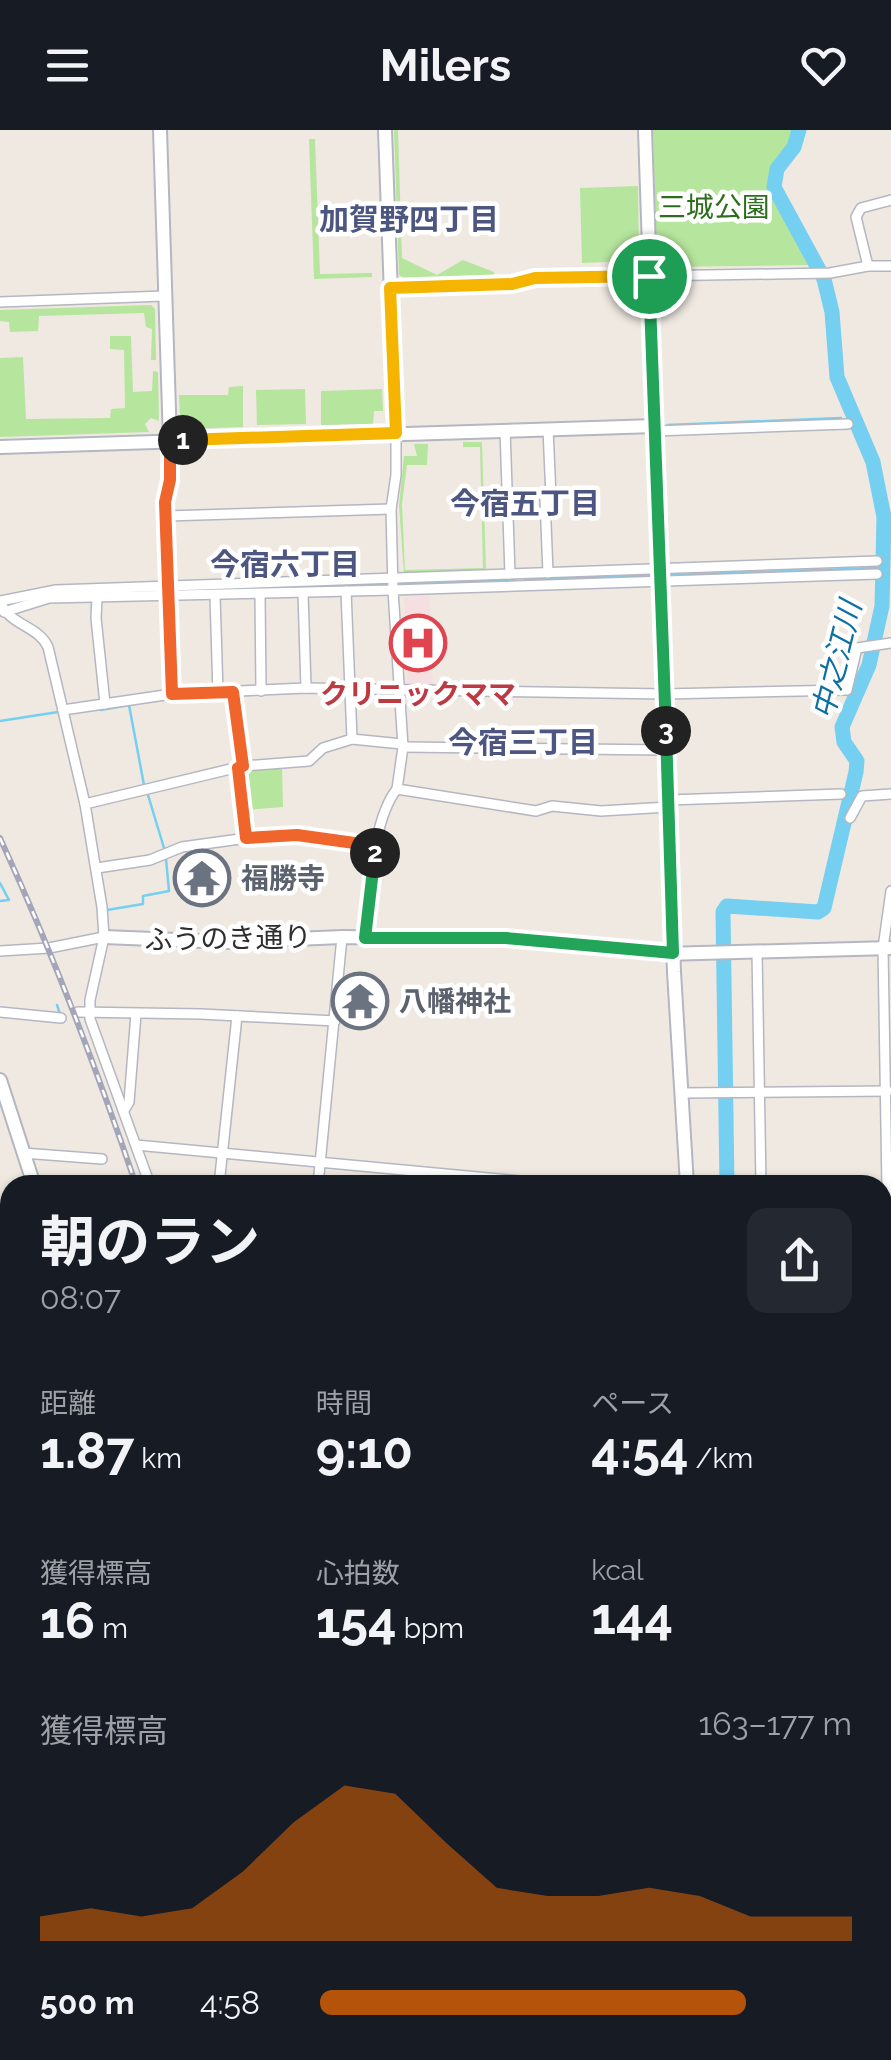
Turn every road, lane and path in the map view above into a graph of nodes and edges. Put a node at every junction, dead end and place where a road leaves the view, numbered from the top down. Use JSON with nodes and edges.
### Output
{"nodes":[{"id":1,"x":160,"y":130,"type":"edge"},
{"id":2,"x":385,"y":130,"type":"edge"},
{"id":3,"x":645,"y":130,"type":"edge"},
{"id":4,"x":891,"y":200,"type":"edge"},
{"id":5,"x":868,"y":266,"type":"junction"},
{"id":6,"x":891,"y":266,"type":"edge"},
{"id":7,"x":649,"y":276,"type":"junction"},
{"id":8,"x":390,"y":288,"type":"junction"},
{"id":9,"x":164,"y":296,"type":"junction"},
{"id":10,"x":0,"y":302,"type":"edge"},
{"id":11,"x":848,"y":424,"type":"dead end"},
{"id":12,"x":655,"y":428,"type":"junction"},
{"id":13,"x":548,"y":429,"type":"junction"},
{"id":14,"x":505,"y":430,"type":"junction"},
{"id":15,"x":396,"y":433,"type":"junction"},
{"id":16,"x":170,"y":440,"type":"junction"},
{"id":17,"x":0,"y":447,"type":"edge"},
{"id":18,"x":391,"y":509,"type":"junction"},
{"id":19,"x":166,"y":516,"type":"junction"},
{"id":20,"x":877,"y":562,"type":"dead end"},
{"id":21,"x":548,"y":573,"type":"junction"},
{"id":22,"x":510,"y":574,"type":"junction"},
{"id":23,"x":877,"y":574,"type":"dead end"},
{"id":24,"x":661,"y":575,"type":"junction"},
{"id":25,"x":394,"y":578,"type":"junction"},
{"id":26,"x":393,"y":590,"type":"junction"},
{"id":27,"x":168,"y":592,"type":"junction"},
{"id":28,"x":346,"y":592,"type":"junction"},
{"id":29,"x":303,"y":593,"type":"junction"},
{"id":30,"x":260,"y":594,"type":"junction"},
{"id":31,"x":216,"y":596,"type":"junction"},
{"id":32,"x":97,"y":599,"type":"junction"},
{"id":33,"x":1,"y":604,"type":"edge"},
{"id":34,"x":891,"y":643,"type":"edge"},
{"id":35,"x":306,"y":688,"type":"junction"},
{"id":36,"x":350,"y":690,"type":"junction"},
{"id":37,"x":398,"y":690,"type":"junction"},
{"id":38,"x":261,"y":691,"type":"junction"},
{"id":39,"x":218,"y":692,"type":"junction"},
{"id":40,"x":233,"y":692,"type":"junction"},
{"id":41,"x":172,"y":694,"type":"junction"},
{"id":42,"x":664,"y":694,"type":"junction"},
{"id":43,"x":106,"y":704,"type":"junction"},
{"id":44,"x":63,"y":710,"type":"junction"},
{"id":45,"x":352,"y":739,"type":"junction"},
{"id":46,"x":402,"y":746,"type":"junction"},
{"id":47,"x":666,"y":750,"type":"junction"},
{"id":48,"x":241,"y":767,"type":"junction"},
{"id":49,"x":397,"y":789,"type":"junction"},
{"id":50,"x":841,"y":794,"type":"dead end"},
{"id":51,"x":891,"y":794,"type":"edge"},
{"id":52,"x":85,"y":804,"type":"junction"},
{"id":53,"x":668,"y":804,"type":"junction"},
{"id":54,"x":850,"y":818,"type":"dead end"},
{"id":55,"x":246,"y":838,"type":"junction"},
{"id":56,"x":376,"y":846,"type":"junction"},
{"id":57,"x":97,"y":868,"type":"junction"},
{"id":58,"x":891,"y":891,"type":"edge"},
{"id":59,"x":104,"y":937,"type":"junction"},
{"id":60,"x":342,"y":937,"type":"junction"},
{"id":61,"x":365,"y":938,"type":"junction"},
{"id":62,"x":887,"y":948,"type":"edge"},
{"id":63,"x":0,"y":951,"type":"edge"},
{"id":64,"x":756,"y":951,"type":"junction"},
{"id":65,"x":673,"y":953,"type":"junction"},
{"id":66,"x":0,"y":1012,"type":"edge"},
{"id":67,"x":78,"y":1012,"type":"dead end"},
{"id":68,"x":90,"y":1013,"type":"junction"},
{"id":69,"x":136,"y":1014,"type":"junction"},
{"id":70,"x":236,"y":1016,"type":"junction"},
{"id":71,"x":61,"y":1018,"type":"dead end"},
{"id":72,"x":334,"y":1021,"type":"junction"},
{"id":73,"x":0,"y":1081,"type":"edge"},
{"id":74,"x":888,"y":1090,"type":"edge"},
{"id":75,"x":682,"y":1093,"type":"junction"},
{"id":76,"x":759,"y":1093,"type":"junction"},
{"id":77,"x":124,"y":1110,"type":"junction"},
{"id":78,"x":136,"y":1145,"type":"junction"},
{"id":79,"x":222,"y":1152,"type":"junction"},
{"id":80,"x":23,"y":1153,"type":"junction"},
{"id":81,"x":102,"y":1159,"type":"dead end"},
{"id":82,"x":320,"y":1163,"type":"junction"},
{"id":83,"x":31,"y":1175,"type":"edge"},
{"id":84,"x":146,"y":1175,"type":"edge"},
{"id":85,"x":220,"y":1175,"type":"edge"},
{"id":86,"x":319,"y":1175,"type":"edge"},
{"id":87,"x":453,"y":1175,"type":"edge"},
{"id":88,"x":686,"y":1175,"type":"edge"},
{"id":89,"x":761,"y":1175,"type":"edge"},
{"id":90,"x":889,"y":1175,"type":"edge"}],
"edges":[{"from":1,"to":9,"type":"street"},
{"from":2,"to":8,"type":"street"},
{"from":3,"to":7,"type":"street"},
{"from":4,"to":5,"type":"street"},
{"from":5,"to":6,"type":"street"},
{"from":5,"to":7,"type":"street"},
{"from":7,"to":8,"type":"street"},
{"from":7,"to":12,"type":"street"},
{"from":8,"to":15,"type":"street"},
{"from":9,"to":10,"type":"street"},
{"from":9,"to":16,"type":"street"},
{"from":11,"to":12,"type":"street"},
{"from":12,"to":13,"type":"street"},
{"from":12,"to":24,"type":"street"},
{"from":13,"to":14,"type":"street"},
{"from":13,"to":21,"type":"street"},
{"from":14,"to":15,"type":"street"},
{"from":14,"to":22,"type":"street"},
{"from":15,"to":16,"type":"street"},
{"from":15,"to":18,"type":"street"},
{"from":16,"to":17,"type":"street"},
{"from":16,"to":19,"type":"street"},
{"from":18,"to":19,"type":"street"},
{"from":18,"to":25,"type":"street"},
{"from":19,"to":27,"type":"street"},
{"from":20,"to":24,"type":"street"},
{"from":21,"to":22,"type":"street"},
{"from":21,"to":24,"type":"street"},
{"from":22,"to":25,"type":"street"},
{"from":23,"to":24,"type":"street"},
{"from":24,"to":26,"type":"street"},
{"from":24,"to":42,"type":"street"},
{"from":25,"to":26,"type":"street"},
{"from":25,"to":27,"type":"street"},
{"from":26,"to":28,"type":"street"},
{"from":26,"to":37,"type":"street"},
{"from":27,"to":31,"type":"street"},
{"from":27,"to":32,"type":"street"},
{"from":27,"to":33,"type":"street"},
{"from":27,"to":41,"type":"street"},
{"from":28,"to":29,"type":"street"},
{"from":28,"to":36,"type":"street"},
{"from":29,"to":30,"type":"street"},
{"from":29,"to":35,"type":"street"},
{"from":30,"to":31,"type":"street"},
{"from":30,"to":38,"type":"street"},
{"from":31,"to":39,"type":"street"},
{"from":32,"to":33,"type":"street"},
{"from":32,"to":43,"type":"street"},
{"from":33,"to":44,"type":"street"},
{"from":34,"to":42,"type":"street"},
{"from":35,"to":36,"type":"street"},
{"from":35,"to":38,"type":"street"},
{"from":36,"to":37,"type":"street"},
{"from":36,"to":45,"type":"street"},
{"from":37,"to":42,"type":"street"},
{"from":37,"to":46,"type":"street"},
{"from":38,"to":40,"type":"street"},
{"from":39,"to":40,"type":"street"},
{"from":39,"to":41,"type":"street"},
{"from":40,"to":48,"type":"street"},
{"from":41,"to":43,"type":"street"},
{"from":42,"to":47,"type":"street"},
{"from":43,"to":44,"type":"street"},
{"from":44,"to":52,"type":"street"},
{"from":45,"to":46,"type":"street"},
{"from":45,"to":48,"type":"street"},
{"from":46,"to":47,"type":"street"},
{"from":46,"to":49,"type":"street"},
{"from":47,"to":53,"type":"street"},
{"from":48,"to":52,"type":"street"},
{"from":48,"to":55,"type":"street"},
{"from":49,"to":53,"type":"street"},
{"from":49,"to":56,"type":"street"},
{"from":50,"to":53,"type":"street"},
{"from":51,"to":54,"type":"street"},
{"from":52,"to":57,"type":"street"},
{"from":53,"to":65,"type":"street"},
{"from":55,"to":56,"type":"street"},
{"from":55,"to":57,"type":"street"},
{"from":56,"to":61,"type":"street"},
{"from":57,"to":59,"type":"street"},
{"from":58,"to":62,"type":"street"},
{"from":59,"to":60,"type":"street","name":"ふうのき通り"},
{"from":59,"to":63,"type":"street"},
{"from":59,"to":68,"type":"street"},
{"from":60,"to":61,"type":"street","name":"ふうのき通り"},
{"from":60,"to":72,"type":"street"},
{"from":61,"to":65,"type":"street","name":"ふうのき通り"},
{"from":62,"to":64,"type":"street","name":"ふうのき通り"},
{"from":62,"to":74,"type":"street"},
{"from":64,"to":65,"type":"street","name":"ふうのき通り"},
{"from":64,"to":76,"type":"street"},
{"from":65,"to":75,"type":"street"},
{"from":66,"to":71,"type":"street"},
{"from":67,"to":68,"type":"street"},
{"from":68,"to":69,"type":"street"},
{"from":68,"to":77,"type":"street"},
{"from":69,"to":70,"type":"street"},
{"from":69,"to":77,"type":"street"},
{"from":70,"to":72,"type":"street"},
{"from":70,"to":79,"type":"street"},
{"from":72,"to":82,"type":"street"},
{"from":73,"to":80,"type":"street"},
{"from":74,"to":76,"type":"street"},
{"from":74,"to":90,"type":"street"},
{"from":75,"to":76,"type":"street"},
{"from":75,"to":88,"type":"street"},
{"from":76,"to":89,"type":"street"},
{"from":77,"to":78,"type":"street"},
{"from":78,"to":79,"type":"street"},
{"from":78,"to":84,"type":"street"},
{"from":79,"to":82,"type":"street"},
{"from":79,"to":85,"type":"street"},
{"from":80,"to":81,"type":"street"},
{"from":80,"to":83,"type":"street"},
{"from":82,"to":86,"type":"street"},
{"from":82,"to":87,"type":"street"}]}
